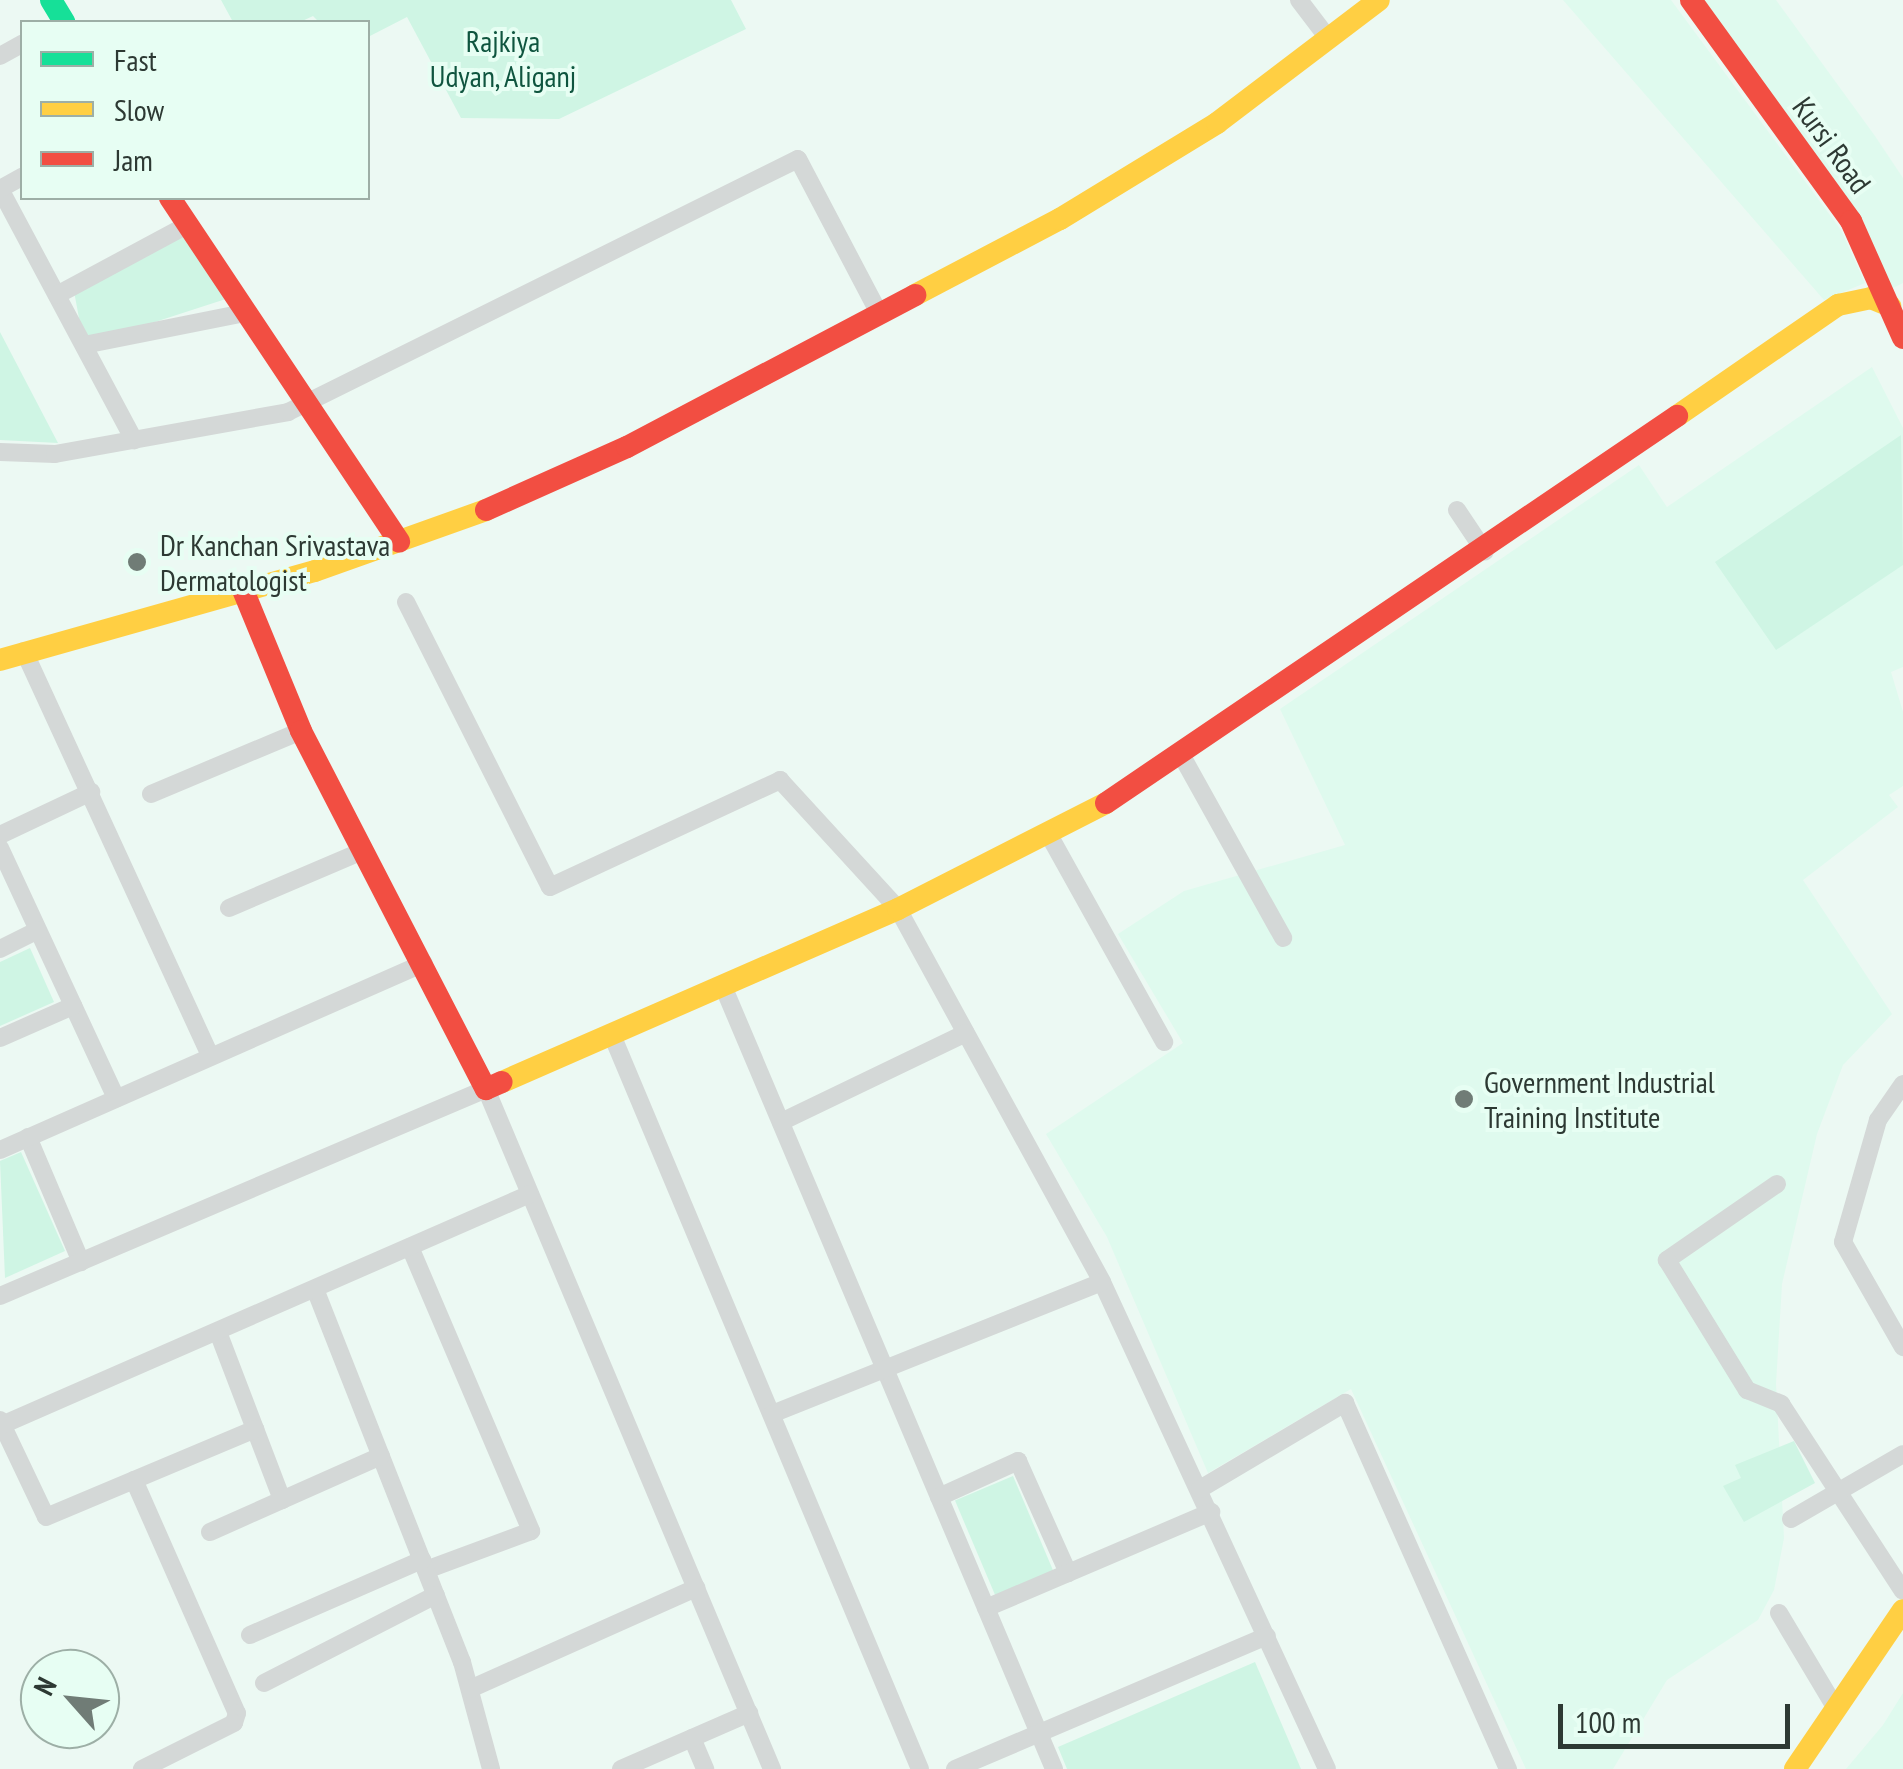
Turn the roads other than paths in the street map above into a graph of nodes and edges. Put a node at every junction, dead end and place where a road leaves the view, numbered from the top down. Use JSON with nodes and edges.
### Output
{"nodes":[{"id":1,"x":1300,"y":0,"type":"edge"},
{"id":2,"x":1379,"y":0,"type":"edge"},
{"id":3,"x":1692,"y":0,"type":"edge"},
{"id":4,"x":1328,"y":38,"type":"junction"},
{"id":5,"x":0,"y":189,"type":"edge"},
{"id":6,"x":171,"y":200,"type":"edge"},
{"id":7,"x":187,"y":224,"type":"junction"},
{"id":8,"x":57,"y":295,"type":"junction"},
{"id":9,"x":1890,"y":306,"type":"junction"},
{"id":10,"x":244,"y":313,"type":"junction"},
{"id":11,"x":879,"y":313,"type":"junction"},
{"id":12,"x":1903,"y":338,"type":"edge"},
{"id":13,"x":84,"y":345,"type":"junction"},
{"id":14,"x":304,"y":403,"type":"junction"},
{"id":15,"x":134,"y":440,"type":"junction"},
{"id":16,"x":0,"y":452,"type":"edge"},
{"id":17,"x":1457,"y":510,"type":"dead end"},
{"id":18,"x":399,"y":542,"type":"junction"},
{"id":19,"x":1485,"y":552,"type":"junction"},
{"id":20,"x":243,"y":590,"type":"junction"},
{"id":21,"x":406,"y":602,"type":"dead end"},
{"id":22,"x":24,"y":651,"type":"junction"},
{"id":23,"x":0,"y":660,"type":"edge"},
{"id":24,"x":301,"y":731,"type":"junction"},
{"id":25,"x":1183,"y":758,"type":"junction"},
{"id":26,"x":91,"y":792,"type":"junction"},
{"id":27,"x":151,"y":794,"type":"dead end"},
{"id":28,"x":1049,"y":835,"type":"junction"},
{"id":29,"x":0,"y":836,"type":"edge"},
{"id":30,"x":0,"y":848,"type":"edge"},
{"id":31,"x":360,"y":852,"type":"junction"},
{"id":32,"x":229,"y":908,"type":"dead end"},
{"id":33,"x":898,"y":909,"type":"junction"},
{"id":34,"x":38,"y":930,"type":"junction"},
{"id":35,"x":1284,"y":938,"type":"dead end"},
{"id":36,"x":0,"y":949,"type":"edge"},
{"id":37,"x":424,"y":962,"type":"junction"},
{"id":38,"x":724,"y":986,"type":"junction"},
{"id":39,"x":73,"y":1006,"type":"junction"},
{"id":40,"x":966,"y":1033,"type":"junction"},
{"id":41,"x":612,"y":1035,"type":"junction"},
{"id":42,"x":0,"y":1038,"type":"edge"},
{"id":43,"x":1164,"y":1042,"type":"dead end"},
{"id":44,"x":210,"y":1056,"type":"junction"},
{"id":45,"x":1903,"y":1084,"type":"edge"},
{"id":46,"x":486,"y":1090,"type":"junction"},
{"id":47,"x":116,"y":1098,"type":"junction"},
{"id":48,"x":781,"y":1122,"type":"junction"},
{"id":49,"x":28,"y":1137,"type":"junction"},
{"id":50,"x":0,"y":1150,"type":"edge"},
{"id":51,"x":1776,"y":1184,"type":"dead end"},
{"id":52,"x":530,"y":1194,"type":"junction"},
{"id":53,"x":410,"y":1248,"type":"junction"},
{"id":54,"x":81,"y":1262,"type":"junction"},
{"id":55,"x":1102,"y":1282,"type":"junction"},
{"id":56,"x":315,"y":1290,"type":"junction"},
{"id":57,"x":0,"y":1295,"type":"edge"},
{"id":58,"x":218,"y":1332,"type":"junction"},
{"id":59,"x":1902,"y":1342,"type":"edge"},
{"id":60,"x":884,"y":1365,"type":"junction"},
{"id":61,"x":772,"y":1414,"type":"junction"},
{"id":62,"x":1,"y":1423,"type":"edge"},
{"id":63,"x":255,"y":1429,"type":"junction"},
{"id":64,"x":1903,"y":1454,"type":"edge"},
{"id":65,"x":381,"y":1456,"type":"junction"},
{"id":66,"x":134,"y":1480,"type":"junction"},
{"id":67,"x":1200,"y":1488,"type":"junction"},
{"id":68,"x":1835,"y":1494,"type":"junction"},
{"id":69,"x":939,"y":1497,"type":"junction"},
{"id":70,"x":282,"y":1500,"type":"junction"},
{"id":71,"x":1211,"y":1512,"type":"junction"},
{"id":72,"x":1791,"y":1519,"type":"dead end"},
{"id":73,"x":210,"y":1532,"type":"dead end"},
{"id":74,"x":424,"y":1565,"type":"junction"},
{"id":75,"x":1068,"y":1573,"type":"junction"},
{"id":76,"x":696,"y":1588,"type":"junction"},
{"id":77,"x":1903,"y":1591,"type":"edge"},
{"id":78,"x":436,"y":1595,"type":"junction"},
{"id":79,"x":986,"y":1608,"type":"junction"},
{"id":80,"x":1903,"y":1610,"type":"edge"},
{"id":81,"x":1780,"y":1613,"type":"dead end"},
{"id":82,"x":1903,"y":1630,"type":"edge"},
{"id":83,"x":250,"y":1635,"type":"dead end"},
{"id":84,"x":1267,"y":1636,"type":"junction"},
{"id":85,"x":264,"y":1683,"type":"dead end"},
{"id":86,"x":470,"y":1689,"type":"junction"},
{"id":87,"x":1835,"y":1706,"type":"junction"},
{"id":88,"x":749,"y":1713,"type":"junction"},
{"id":89,"x":1039,"y":1734,"type":"junction"},
{"id":90,"x":692,"y":1738,"type":"junction"},
{"id":91,"x":184,"y":1750,"type":"junction"},
{"id":92,"x":142,"y":1769,"type":"edge"},
{"id":93,"x":192,"y":1769,"type":"edge"},
{"id":94,"x":492,"y":1769,"type":"edge"},
{"id":95,"x":621,"y":1769,"type":"edge"},
{"id":96,"x":706,"y":1769,"type":"edge"},
{"id":97,"x":772,"y":1769,"type":"edge"},
{"id":98,"x":920,"y":1769,"type":"edge"},
{"id":99,"x":955,"y":1769,"type":"edge"},
{"id":100,"x":1054,"y":1769,"type":"edge"},
{"id":101,"x":1327,"y":1769,"type":"edge"},
{"id":102,"x":1508,"y":1769,"type":"edge"},
{"id":103,"x":1795,"y":1769,"type":"edge"},
{"id":104,"x":1808,"y":1769,"type":"edge"}],
"edges":[{"from":1,"to":4,"type":"street"},
{"from":2,"to":4,"type":"street"},
{"from":3,"to":9,"type":"street","name":"Kursi Road"},
{"from":4,"to":11,"type":"street"},
{"from":5,"to":8,"type":"street"},
{"from":6,"to":7,"type":"street"},
{"from":7,"to":8,"type":"street"},
{"from":7,"to":10,"type":"street"},
{"from":8,"to":13,"type":"street"},
{"from":9,"to":12,"type":"street","name":"Kursi Road"},
{"from":9,"to":19,"type":"street"},
{"from":10,"to":13,"type":"street"},
{"from":10,"to":14,"type":"street"},
{"from":11,"to":14,"type":"street"},
{"from":11,"to":18,"type":"street"},
{"from":13,"to":15,"type":"street"},
{"from":14,"to":15,"type":"street"},
{"from":14,"to":18,"type":"street"},
{"from":15,"to":16,"type":"street"},
{"from":17,"to":19,"type":"street"},
{"from":18,"to":20,"type":"street"},
{"from":19,"to":25,"type":"street"},
{"from":20,"to":22,"type":"street"},
{"from":20,"to":24,"type":"street"},
{"from":21,"to":33,"type":"street"},
{"from":22,"to":23,"type":"street"},
{"from":22,"to":26,"type":"street"},
{"from":24,"to":27,"type":"street"},
{"from":24,"to":31,"type":"street"},
{"from":25,"to":28,"type":"street"},
{"from":25,"to":35,"type":"street"},
{"from":26,"to":29,"type":"street"},
{"from":26,"to":44,"type":"street"},
{"from":28,"to":33,"type":"street"},
{"from":28,"to":43,"type":"street"},
{"from":30,"to":34,"type":"street"},
{"from":31,"to":32,"type":"street"},
{"from":31,"to":37,"type":"street"},
{"from":33,"to":38,"type":"street"},
{"from":33,"to":40,"type":"street"},
{"from":34,"to":36,"type":"street"},
{"from":34,"to":39,"type":"street"},
{"from":37,"to":44,"type":"street"},
{"from":37,"to":46,"type":"street"},
{"from":38,"to":41,"type":"street"},
{"from":38,"to":48,"type":"street"},
{"from":39,"to":42,"type":"street"},
{"from":39,"to":47,"type":"street"},
{"from":40,"to":48,"type":"street"},
{"from":40,"to":55,"type":"street"},
{"from":41,"to":46,"type":"street"},
{"from":41,"to":61,"type":"street"},
{"from":44,"to":47,"type":"street"},
{"from":45,"to":59,"type":"street"},
{"from":46,"to":52,"type":"street"},
{"from":46,"to":54,"type":"street"},
{"from":47,"to":49,"type":"street"},
{"from":48,"to":60,"type":"street"},
{"from":49,"to":50,"type":"street"},
{"from":49,"to":54,"type":"street"},
{"from":51,"to":68,"type":"street"},
{"from":52,"to":53,"type":"street"},
{"from":52,"to":76,"type":"street"},
{"from":53,"to":56,"type":"street"},
{"from":53,"to":74,"type":"street"},
{"from":54,"to":57,"type":"street"},
{"from":55,"to":60,"type":"street"},
{"from":55,"to":67,"type":"street"},
{"from":56,"to":58,"type":"street"},
{"from":56,"to":65,"type":"street"},
{"from":58,"to":62,"type":"street"},
{"from":58,"to":63,"type":"street"},
{"from":60,"to":61,"type":"street"},
{"from":60,"to":69,"type":"street"},
{"from":61,"to":98,"type":"street"},
{"from":62,"to":66,"type":"street"},
{"from":63,"to":66,"type":"street"},
{"from":63,"to":70,"type":"street"},
{"from":64,"to":68,"type":"street"},
{"from":65,"to":70,"type":"street"},
{"from":65,"to":74,"type":"street"},
{"from":66,"to":91,"type":"street"},
{"from":67,"to":71,"type":"street"},
{"from":67,"to":102,"type":"street"},
{"from":68,"to":72,"type":"street"},
{"from":68,"to":77,"type":"street"},
{"from":69,"to":75,"type":"street"},
{"from":69,"to":79,"type":"street"},
{"from":70,"to":73,"type":"street"},
{"from":71,"to":75,"type":"street"},
{"from":71,"to":84,"type":"street"},
{"from":74,"to":78,"type":"street"},
{"from":74,"to":83,"type":"street"},
{"from":75,"to":79,"type":"street"},
{"from":76,"to":86,"type":"street"},
{"from":76,"to":88,"type":"street"},
{"from":78,"to":85,"type":"street"},
{"from":78,"to":86,"type":"street"},
{"from":79,"to":89,"type":"street"},
{"from":80,"to":87,"type":"street"},
{"from":81,"to":87,"type":"street"},
{"from":82,"to":104,"type":"street"},
{"from":84,"to":89,"type":"street"},
{"from":84,"to":101,"type":"street"},
{"from":86,"to":94,"type":"street"},
{"from":87,"to":103,"type":"street"},
{"from":88,"to":90,"type":"street"},
{"from":88,"to":97,"type":"street"},
{"from":89,"to":99,"type":"street"},
{"from":89,"to":100,"type":"street"},
{"from":90,"to":95,"type":"street"},
{"from":90,"to":96,"type":"street"},
{"from":91,"to":92,"type":"street"},
{"from":91,"to":93,"type":"street"}]}
